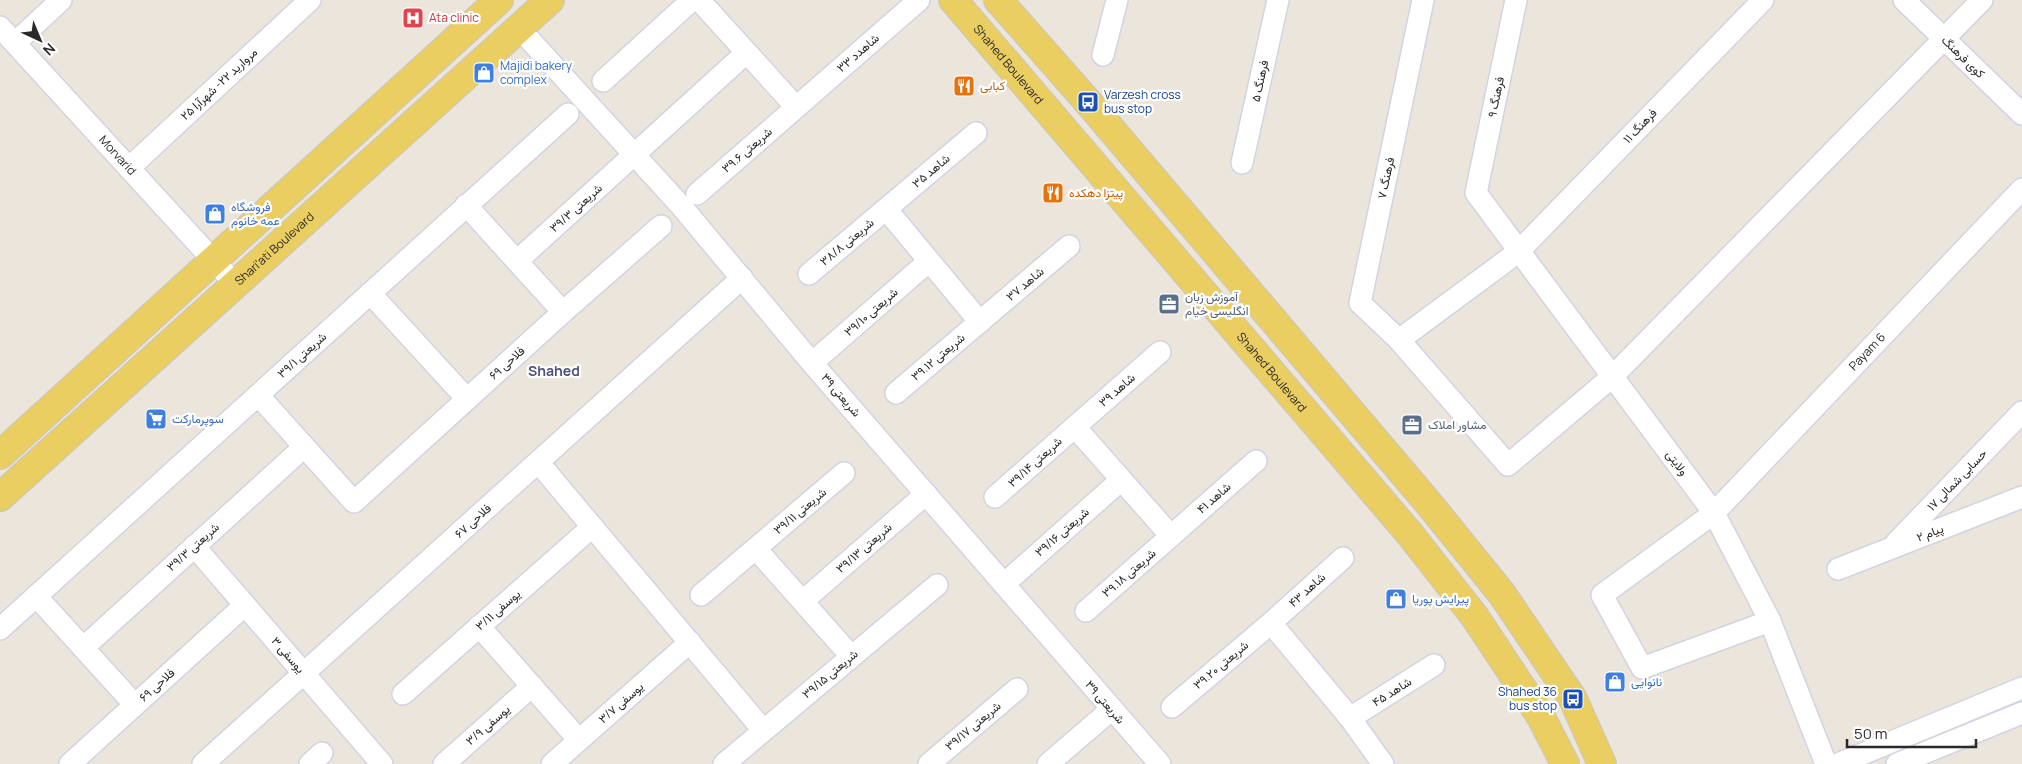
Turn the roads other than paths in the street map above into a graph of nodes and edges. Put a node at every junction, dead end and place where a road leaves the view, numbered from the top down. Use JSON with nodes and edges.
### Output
{"nodes":[{"id":1,"x":62,"y":0,"type":"edge"},
{"id":2,"x":310,"y":0,"type":"edge"},
{"id":3,"x":499,"y":0,"type":"edge"},
{"id":4,"x":550,"y":0,"type":"edge"},
{"id":5,"x":692,"y":0,"type":"edge"},
{"id":6,"x":699,"y":0,"type":"edge"},
{"id":7,"x":919,"y":0,"type":"edge"},
{"id":8,"x":953,"y":0,"type":"edge"},
{"id":9,"x":998,"y":0,"type":"edge"},
{"id":10,"x":1117,"y":0,"type":"edge"},
{"id":11,"x":1278,"y":0,"type":"edge"},
{"id":12,"x":1423,"y":0,"type":"edge"},
{"id":13,"x":1516,"y":0,"type":"edge"},
{"id":14,"x":1762,"y":0,"type":"edge"},
{"id":15,"x":1904,"y":0,"type":"edge"},
{"id":16,"x":1982,"y":0,"type":"edge"},
{"id":17,"x":0,"y":27,"type":"edge"},
{"id":18,"x":519,"y":28,"type":"junction"},
{"id":19,"x":1944,"y":38,"type":"junction"},
{"id":20,"x":15,"y":43,"type":"junction"},
{"id":21,"x":746,"y":52,"type":"junction"},
{"id":22,"x":1103,"y":55,"type":"dead end"},
{"id":23,"x":603,"y":81,"type":"dead end"},
{"id":24,"x":796,"y":107,"type":"junction"},
{"id":25,"x":568,"y":114,"type":"dead end"},
{"id":26,"x":2022,"y":114,"type":"edge"},
{"id":27,"x":976,"y":133,"type":"dead end"},
{"id":28,"x":634,"y":154,"type":"junction"},
{"id":29,"x":1242,"y":162,"type":"dead end"},
{"id":30,"x":128,"y":168,"type":"junction"},
{"id":31,"x":2022,"y":189,"type":"edge"},
{"id":32,"x":1476,"y":193,"type":"joint"},
{"id":33,"x":697,"y":194,"type":"dead end"},
{"id":34,"x":466,"y":205,"type":"junction"},
{"id":35,"x":886,"y":209,"type":"junction"},
{"id":36,"x":661,"y":226,"type":"dead end"},
{"id":37,"x":1069,"y":246,"type":"dead end"},
{"id":38,"x":1518,"y":252,"type":"junction"},
{"id":39,"x":213,"y":260,"type":"junction"},
{"id":40,"x":517,"y":261,"type":"junction"},
{"id":41,"x":929,"y":261,"type":"junction"},
{"id":42,"x":809,"y":274,"type":"dead end"},
{"id":43,"x":742,"y":278,"type":"junction"},
{"id":44,"x":235,"y":284,"type":"junction"},
{"id":45,"x":370,"y":293,"type":"junction"},
{"id":46,"x":563,"y":312,"type":"junction"},
{"id":47,"x":980,"y":322,"type":"junction"},
{"id":48,"x":1398,"y":340,"type":"junction"},
{"id":49,"x":1160,"y":352,"type":"dead end"},
{"id":50,"x":812,"y":363,"type":"junction"},
{"id":51,"x":1613,"y":376,"type":"junction"},
{"id":52,"x":896,"y":393,"type":"dead end"},
{"id":53,"x":258,"y":395,"type":"junction"},
{"id":54,"x":467,"y":399,"type":"junction"},
{"id":55,"x":2022,"y":412,"type":"edge"},
{"id":56,"x":1075,"y":427,"type":"junction"},
{"id":57,"x":304,"y":447,"type":"junction"},
{"id":58,"x":0,"y":455,"type":"edge"},
{"id":59,"x":1256,"y":461,"type":"dead end"},
{"id":60,"x":538,"y":462,"type":"junction"},
{"id":61,"x":844,"y":473,"type":"dead end"},
{"id":62,"x":1121,"y":480,"type":"junction"},
{"id":63,"x":926,"y":494,"type":"junction"},
{"id":64,"x":0,"y":497,"type":"edge"},
{"id":65,"x":2022,"y":497,"type":"edge"},
{"id":66,"x":995,"y":498,"type":"dead end"},
{"id":67,"x":1714,"y":513,"type":"junction"},
{"id":68,"x":592,"y":527,"type":"junction"},
{"id":69,"x":1171,"y":536,"type":"junction"},
{"id":70,"x":194,"y":546,"type":"junction"},
{"id":71,"x":1892,"y":548,"type":"junction"},
{"id":72,"x":756,"y":549,"type":"junction"},
{"id":73,"x":1343,"y":558,"type":"dead end"},
{"id":74,"x":1838,"y":569,"type":"dead end"},
{"id":75,"x":1004,"y":584,"type":"junction"},
{"id":76,"x":937,"y":585,"type":"dead end"},
{"id":77,"x":701,"y":595,"type":"dead end"},
{"id":78,"x":36,"y":596,"type":"junction"},
{"id":79,"x":803,"y":601,"type":"junction"},
{"id":80,"x":245,"y":605,"type":"junction"},
{"id":81,"x":1086,"y":611,"type":"dead end"},
{"id":82,"x":1770,"y":621,"type":"junction"},
{"id":83,"x":1271,"y":623,"type":"junction"},
{"id":84,"x":479,"y":626,"type":"junction"},
{"id":85,"x":0,"y":629,"type":"edge"},
{"id":86,"x":690,"y":642,"type":"junction"},
{"id":87,"x":82,"y":648,"type":"junction"},
{"id":88,"x":851,"y":656,"type":"junction"},
{"id":89,"x":1434,"y":665,"type":"dead end"},
{"id":90,"x":304,"y":673,"type":"junction"},
{"id":91,"x":532,"y":686,"type":"junction"},
{"id":92,"x":2022,"y":688,"type":"edge"},
{"id":93,"x":1017,"y":689,"type":"dead end"},
{"id":94,"x":403,"y":694,"type":"dead end"},
{"id":95,"x":134,"y":705,"type":"junction"},
{"id":96,"x":1172,"y":707,"type":"dead end"},
{"id":97,"x":1112,"y":709,"type":"junction"},
{"id":98,"x":2022,"y":714,"type":"edge"},
{"id":99,"x":1350,"y":718,"type":"junction"},
{"id":100,"x":763,"y":730,"type":"junction"},
{"id":101,"x":579,"y":740,"type":"junction"},
{"id":102,"x":932,"y":763,"type":"edge"},
{"id":103,"x":70,"y":764,"type":"edge"},
{"id":104,"x":203,"y":764,"type":"edge"},
{"id":105,"x":382,"y":764,"type":"edge"},
{"id":106,"x":444,"y":764,"type":"edge"},
{"id":107,"x":552,"y":764,"type":"edge"},
{"id":108,"x":724,"y":764,"type":"edge"},
{"id":109,"x":1048,"y":764,"type":"edge"},
{"id":110,"x":1160,"y":764,"type":"edge"},
{"id":111,"x":1383,"y":764,"type":"edge"},
{"id":112,"x":1565,"y":764,"type":"edge"},
{"id":113,"x":1602,"y":764,"type":"edge"},
{"id":114,"x":1826,"y":764,"type":"edge"},
{"id":115,"x":1838,"y":764,"type":"edge"},
{"id":116,"x":1898,"y":764,"type":"edge"}],
"edges":[{"from":1,"to":20,"type":"street"},
{"from":2,"to":30,"type":"street","name":"مروارید ۲۲- شهرآرا ۲۵"},
{"from":3,"to":39,"type":"main road"},
{"from":4,"to":18,"type":"main road","name":"Shari'ati Boulevard"},
{"from":5,"to":23,"type":"street"},
{"from":6,"to":21,"type":"street"},
{"from":7,"to":24,"type":"street","name":"شاهدد ۳۳"},
{"from":8,"to":112,"type":"main road","name":"Shahed Boulevard"},
{"from":9,"to":113,"type":"main road"},
{"from":10,"to":22,"type":"street"},
{"from":11,"to":29,"type":"street","name":"فرهنگ ۵"},
{"from":12,"to":48,"type":"street","name":"فرهنگ ۷"},
{"from":13,"to":32,"type":"street","name":"فرهنگ ۹"},
{"from":14,"to":38,"type":"street","name":"فرهنگ ۱۱"},
{"from":15,"to":19,"type":"street","name":"کوی فرهنگ"},
{"from":16,"to":19,"type":"street"},
{"from":17,"to":20,"type":"street","name":"Morvarid"},
{"from":18,"to":28,"type":"street","name":"شریعتی ۳۹"},
{"from":18,"to":44,"type":"main road","name":"Shari'ati Boulevard"},
{"from":19,"to":26,"type":"street","name":"کوی فرهنگ"},
{"from":19,"to":51,"type":"street"},
{"from":20,"to":30,"type":"street","name":"Morvarid"},
{"from":21,"to":24,"type":"street"},
{"from":21,"to":28,"type":"street","name":"شریعتی ۳۹/۳"},
{"from":24,"to":33,"type":"street","name":"شریعتی ۳۹.۶"},
{"from":25,"to":34,"type":"street","name":"شریعتی ۳۹/۱"},
{"from":27,"to":35,"type":"street","name":"شاهد ۳۵"},
{"from":28,"to":40,"type":"street","name":"شریعتی ۳۹/۳"},
{"from":28,"to":43,"type":"street","name":"شریعتی ۳۹"},
{"from":30,"to":39,"type":"street","name":"Morvarid"},
{"from":31,"to":67,"type":"street","name":"Payam 6"},
{"from":32,"to":38,"type":"street","name":"ولایتی"},
{"from":34,"to":40,"type":"street"},
{"from":34,"to":45,"type":"street","name":"شریعتی ۳۹/۱"},
{"from":35,"to":41,"type":"street"},
{"from":35,"to":42,"type":"street","name":"شریعتی ۳۸/۸"},
{"from":36,"to":46,"type":"street","name":"فلاحی ۶۹"},
{"from":37,"to":47,"type":"street","name":"شاهد ۳۷"},
{"from":38,"to":48,"type":"street","name":"فرهنگ ۱۱"},
{"from":38,"to":51,"type":"street","name":"ولایتی"},
{"from":39,"to":44,"type":"street","name":"Morvarid"},
{"from":39,"to":58,"type":"main road"},
{"from":40,"to":46,"type":"street"},
{"from":41,"to":47,"type":"street"},
{"from":41,"to":50,"type":"street","name":"شریعتی ۳۹/۱۰"},
{"from":43,"to":50,"type":"street","name":"شریعتی ۳۹"},
{"from":43,"to":60,"type":"street","name":"فلاحی ۶۷"},
{"from":44,"to":64,"type":"main road","name":"Shari'ati Boulevard"},
{"from":45,"to":53,"type":"street","name":"شریعتی ۳۹/۱"},
{"from":45,"to":54,"type":"street"},
{"from":46,"to":54,"type":"street","name":"فلاحی ۶۹"},
{"from":47,"to":52,"type":"street","name":"شریعتی ۳۹.۱۲"},
{"from":48,"to":51,"type":"street"},
{"from":49,"to":56,"type":"street","name":"شاهد ۳۹"},
{"from":50,"to":63,"type":"street","name":"شریعتی ۳۹"},
{"from":51,"to":67,"type":"street","name":"ولایتی"},
{"from":53,"to":57,"type":"street"},
{"from":53,"to":78,"type":"street","name":"شریعتی ۳۹/۱"},
{"from":54,"to":57,"type":"street","name":"فلاحی ۶۹"},
{"from":55,"to":71,"type":"street","name":"حسابی شمالی ۱۷"},
{"from":56,"to":62,"type":"street"},
{"from":56,"to":66,"type":"street","name":"شریعتی ۳۹/۱۴"},
{"from":57,"to":70,"type":"street","name":"شریعتی ۳۹/۳"},
{"from":59,"to":69,"type":"street","name":"شاهد ۴۱"},
{"from":60,"to":68,"type":"street"},
{"from":60,"to":90,"type":"street","name":"فلاحی ۶۷"},
{"from":61,"to":72,"type":"street","name":"شریعتی ۳۹/۱۱"},
{"from":62,"to":69,"type":"street"},
{"from":62,"to":75,"type":"street","name":"شریعتی ۳۹/۱۶"},
{"from":63,"to":75,"type":"street","name":"شریعتی ۳۹"},
{"from":63,"to":79,"type":"street","name":"شریعتی ۳۹/۱۳"},
{"from":65,"to":71,"type":"street","name":"پیام ۲"},
{"from":67,"to":82,"type":"street","name":"ولایتی"},
{"from":67,"to":82,"type":"street","name":"Payam 6"},
{"from":68,"to":84,"type":"street","name":"یوسفی ۳/۱۱"},
{"from":68,"to":86,"type":"street"},
{"from":69,"to":81,"type":"street","name":"شریعتی ۳۹.۱۸"},
{"from":70,"to":80,"type":"street","name":"یوسفی ۳"},
{"from":70,"to":87,"type":"street","name":"شریعتی ۳۹/۳"},
{"from":71,"to":74,"type":"street","name":"پیام ۲"},
{"from":72,"to":77,"type":"street","name":"شریعتی ۳۹/۱۱"},
{"from":72,"to":79,"type":"street"},
{"from":73,"to":83,"type":"street","name":"شاهد ۴۳"},
{"from":75,"to":97,"type":"street","name":"شریعتی ۳۹"},
{"from":76,"to":88,"type":"street","name":"شریعتی ۳۹/۱۵"},
{"from":78,"to":85,"type":"street","name":"شریعتی ۳۹/۱"},
{"from":78,"to":87,"type":"street"},
{"from":79,"to":88,"type":"street"},
{"from":80,"to":90,"type":"street","name":"یوسفی ۳"},
{"from":80,"to":95,"type":"street","name":"فلاحی ۶۹"},
{"from":82,"to":114,"type":"street","name":"ولایتی"},
{"from":83,"to":96,"type":"street","name":"شریعتی ۳۹.۲۰"},
{"from":83,"to":99,"type":"street"},
{"from":84,"to":91,"type":"street"},
{"from":84,"to":94,"type":"street","name":"یوسفی ۳/۱۱"},
{"from":86,"to":100,"type":"street"},
{"from":86,"to":101,"type":"street","name":"یوسفی ۳/۷"},
{"from":87,"to":95,"type":"street"},
{"from":88,"to":100,"type":"street","name":"شریعتی ۳۹/۱۵"},
{"from":89,"to":99,"type":"street","name":"شاهد ۴۵"},
{"from":90,"to":104,"type":"street","name":"فلاحی ۶۷"},
{"from":90,"to":105,"type":"street","name":"یوسفی ۳"},
{"from":91,"to":101,"type":"street"},
{"from":91,"to":106,"type":"street","name":"یوسفی ۳/۹"},
{"from":92,"to":115,"type":"street"},
{"from":93,"to":102,"type":"street","name":"شریعتی ۳۹/۱۷"},
{"from":95,"to":103,"type":"street","name":"فلاحی ۶۹"},
{"from":97,"to":109,"type":"street"},
{"from":97,"to":110,"type":"street","name":"شریعتی ۳۹"},
{"from":98,"to":116,"type":"street"},
{"from":99,"to":111,"type":"street"},
{"from":100,"to":108,"type":"street","name":"شریعتی ۳۹/۱۵"},
{"from":101,"to":107,"type":"street","name":"یوسفی ۳/۷"}]}
